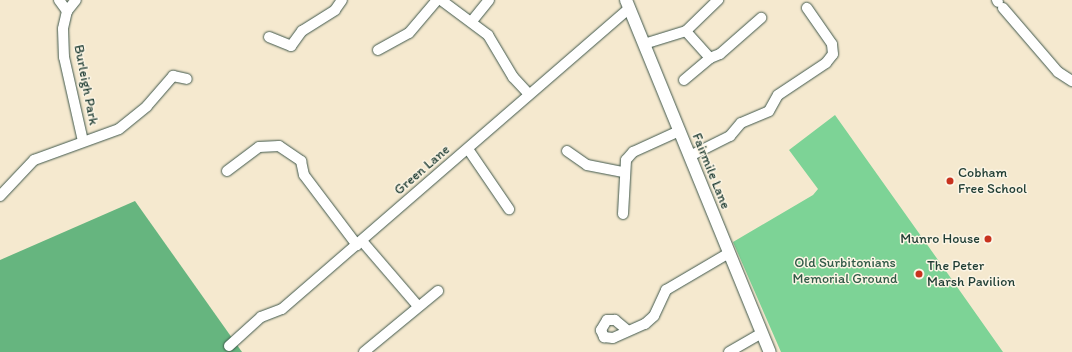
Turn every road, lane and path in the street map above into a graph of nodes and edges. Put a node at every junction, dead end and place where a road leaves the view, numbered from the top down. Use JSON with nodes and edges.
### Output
{"nodes":[{"id":1,"x":59,"y":0,"type":"edge"},
{"id":2,"x":76,"y":0,"type":"edge"},
{"id":3,"x":342,"y":0,"type":"edge"},
{"id":4,"x":437,"y":0,"type":"edge"},
{"id":5,"x":441,"y":0,"type":"edge"},
{"id":6,"x":489,"y":0,"type":"edge"},
{"id":7,"x":718,"y":0,"type":"edge"},
{"id":8,"x":627,"y":4,"type":"edge"},
{"id":9,"x":999,"y":4,"type":"edge"},
{"id":10,"x":807,"y":8,"type":"dead end"},
{"id":11,"x":66,"y":12,"type":"junction"},
{"id":12,"x":761,"y":18,"type":"dead end"},
{"id":13,"x":472,"y":21,"type":"junction"},
{"id":14,"x":686,"y":31,"type":"junction"},
{"id":15,"x":269,"y":37,"type":"dead end"},
{"id":16,"x":644,"y":44,"type":"junction"},
{"id":17,"x":378,"y":50,"type":"dead end"},
{"id":18,"x":710,"y":58,"type":"junction"},
{"id":19,"x":187,"y":79,"type":"dead end"},
{"id":20,"x":684,"y":80,"type":"dead end"},
{"id":21,"x":1072,"y":81,"type":"edge"},
{"id":22,"x":529,"y":94,"type":"junction"},
{"id":23,"x":679,"y":131,"type":"junction"},
{"id":24,"x":83,"y":140,"type":"junction"},
{"id":25,"x":468,"y":149,"type":"junction"},
{"id":26,"x":567,"y":151,"type":"dead end"},
{"id":27,"x":690,"y":156,"type":"junction"},
{"id":28,"x":227,"y":171,"type":"dead end"},
{"id":29,"x":623,"y":172,"type":"junction"},
{"id":30,"x":0,"y":196,"type":"edge"},
{"id":31,"x":509,"y":209,"type":"dead end"},
{"id":32,"x":623,"y":214,"type":"dead end"},
{"id":33,"x":359,"y":243,"type":"junction"},
{"id":34,"x":729,"y":253,"type":"junction"},
{"id":35,"x":438,"y":291,"type":"dead end"},
{"id":36,"x":418,"y":306,"type":"junction"},
{"id":37,"x":627,"y":330,"type":"dead end"},
{"id":38,"x":762,"y":333,"type":"junction"},
{"id":39,"x":229,"y":346,"type":"dead end"},
{"id":40,"x":371,"y":350,"type":"edge"},
{"id":41,"x":729,"y":352,"type":"edge"},
{"id":42,"x":770,"y":352,"type":"edge"}],
"edges":[{"from":1,"to":11,"type":"street"},
{"from":2,"to":11,"type":"street"},
{"from":3,"to":15,"type":"street"},
{"from":4,"to":17,"type":"street"},
{"from":5,"to":13,"type":"street"},
{"from":6,"to":13,"type":"street"},
{"from":7,"to":14,"type":"street"},
{"from":8,"to":16,"type":"street","name":"Fairmile Lane"},
{"from":8,"to":22,"type":"street","name":"Green Lane"},
{"from":9,"to":21,"type":"street"},
{"from":10,"to":27,"type":"street"},
{"from":11,"to":24,"type":"street","name":"Burleigh Park"},
{"from":12,"to":18,"type":"street"},
{"from":13,"to":22,"type":"street"},
{"from":14,"to":16,"type":"street"},
{"from":14,"to":18,"type":"street"},
{"from":16,"to":23,"type":"street","name":"Fairmile Lane"},
{"from":18,"to":20,"type":"street"},
{"from":19,"to":24,"type":"street","name":"Burleigh Park"},
{"from":22,"to":25,"type":"street","name":"Green Lane"},
{"from":23,"to":27,"type":"street","name":"Fairmile Lane"},
{"from":23,"to":29,"type":"street"},
{"from":24,"to":30,"type":"street","name":"Burleigh Park"},
{"from":25,"to":31,"type":"street"},
{"from":25,"to":33,"type":"street","name":"Green Lane"},
{"from":26,"to":29,"type":"street"},
{"from":27,"to":34,"type":"street","name":"Fairmile Lane"},
{"from":28,"to":33,"type":"street"},
{"from":29,"to":32,"type":"street"},
{"from":33,"to":36,"type":"street"},
{"from":33,"to":39,"type":"street","name":"Green Lane"},
{"from":34,"to":37,"type":"street"},
{"from":34,"to":38,"type":"street","name":"Fairmile Lane"},
{"from":35,"to":36,"type":"street"},
{"from":36,"to":40,"type":"street"},
{"from":38,"to":41,"type":"street"},
{"from":38,"to":42,"type":"street","name":"Fairmile Lane"}]}
